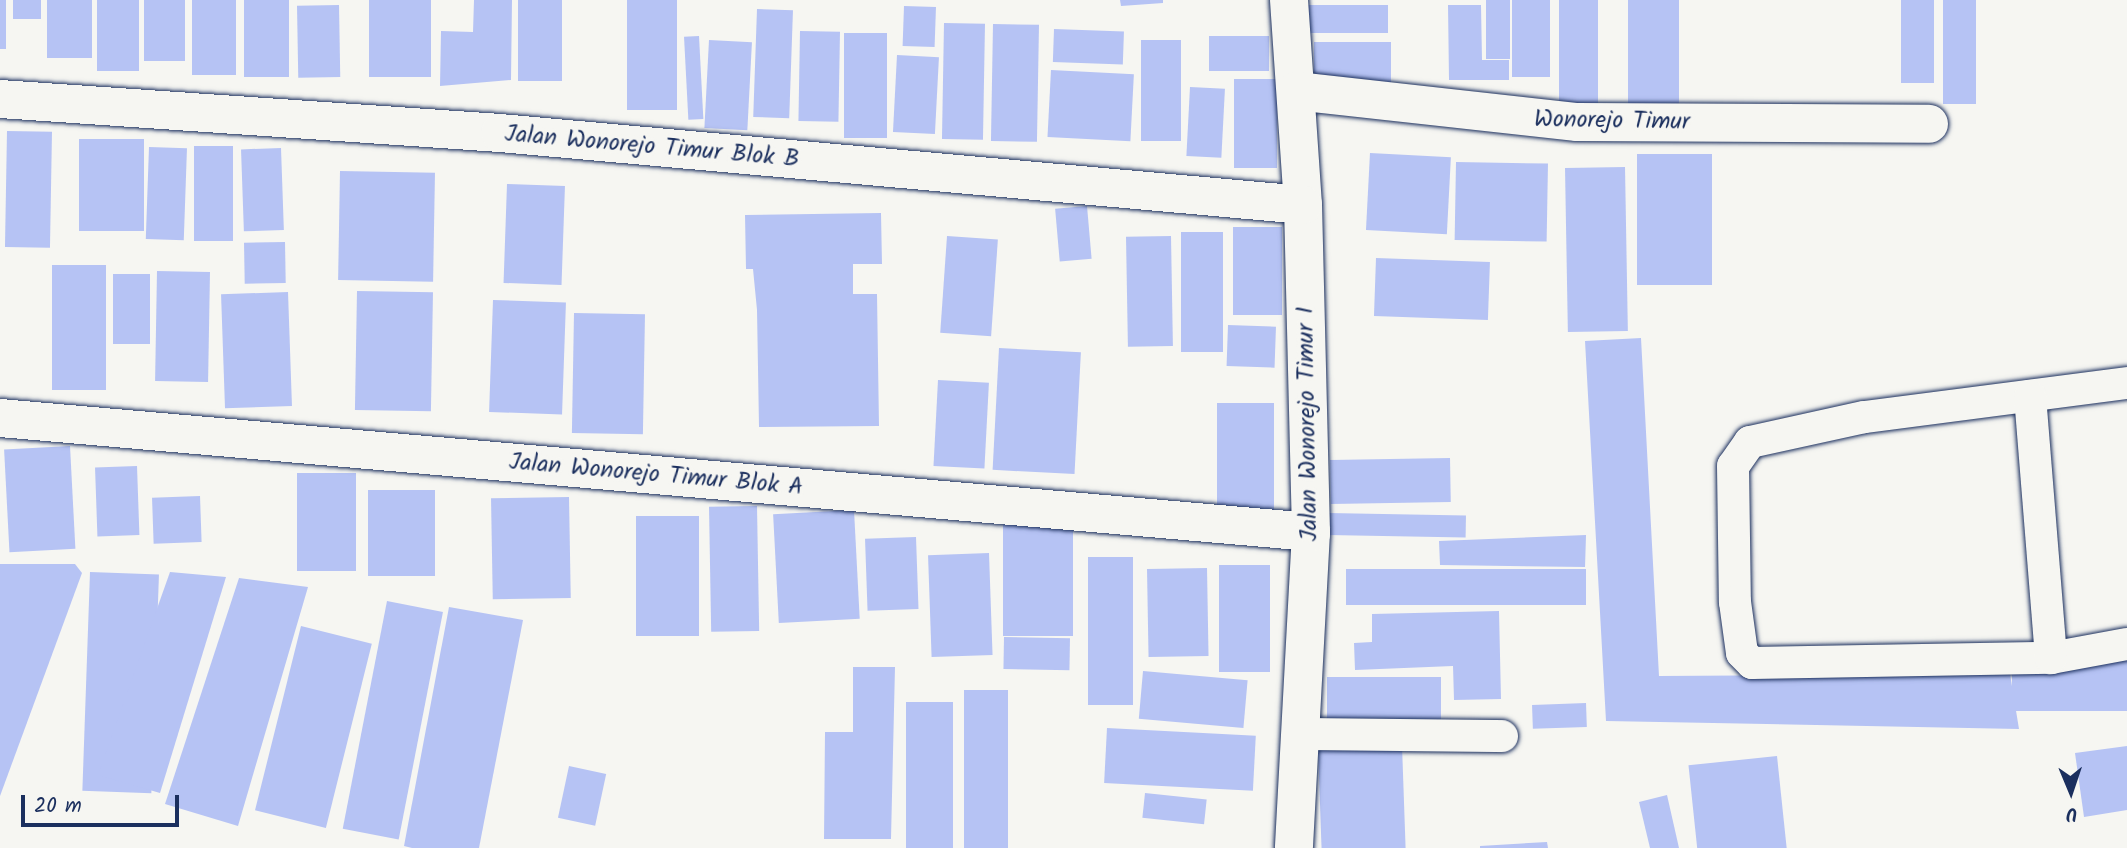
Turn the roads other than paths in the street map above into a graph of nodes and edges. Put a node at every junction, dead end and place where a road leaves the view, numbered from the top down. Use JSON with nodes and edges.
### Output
{"nodes":[{"id":1,"x":1289,"y":0,"type":"edge"},
{"id":2,"x":1296,"y":91,"type":"junction"},
{"id":3,"x":0,"y":99,"type":"edge"},
{"id":4,"x":1929,"y":124,"type":"dead end"},
{"id":5,"x":1303,"y":205,"type":"junction"},
{"id":6,"x":2127,"y":383,"type":"edge"},
{"id":7,"x":2030,"y":396,"type":"junction"},
{"id":8,"x":0,"y":418,"type":"edge"},
{"id":9,"x":1311,"y":532,"type":"junction"},
{"id":10,"x":2127,"y":644,"type":"edge"},
{"id":11,"x":2050,"y":658,"type":"junction"},
{"id":12,"x":1298,"y":734,"type":"junction"},
{"id":13,"x":1502,"y":736,"type":"dead end"},
{"id":14,"x":1294,"y":848,"type":"edge"}],
"edges":[{"from":1,"to":2,"type":"street","name":"Jalan Wonorejo Timur I"},
{"from":2,"to":4,"type":"street","name":"Wonorejo Timur"},
{"from":2,"to":5,"type":"street","name":"Jalan Wonorejo Timur I"},
{"from":3,"to":5,"type":"street","name":"Jalan Wonorejo Timur Blok B"},
{"from":5,"to":9,"type":"street","name":"Jalan Wonorejo Timur I"},
{"from":6,"to":7,"type":"lane"},
{"from":7,"to":11,"type":"lane"},
{"from":7,"to":11,"type":"lane"},
{"from":8,"to":9,"type":"street","name":"Jalan Wonorejo Timur Blok A"},
{"from":9,"to":12,"type":"street","name":"Jalan Wonorejo Timur I"},
{"from":10,"to":11,"type":"lane"},
{"from":12,"to":13,"type":"lane"},
{"from":12,"to":14,"type":"street","name":"Jalan Wonorejo Timur I"}]}
